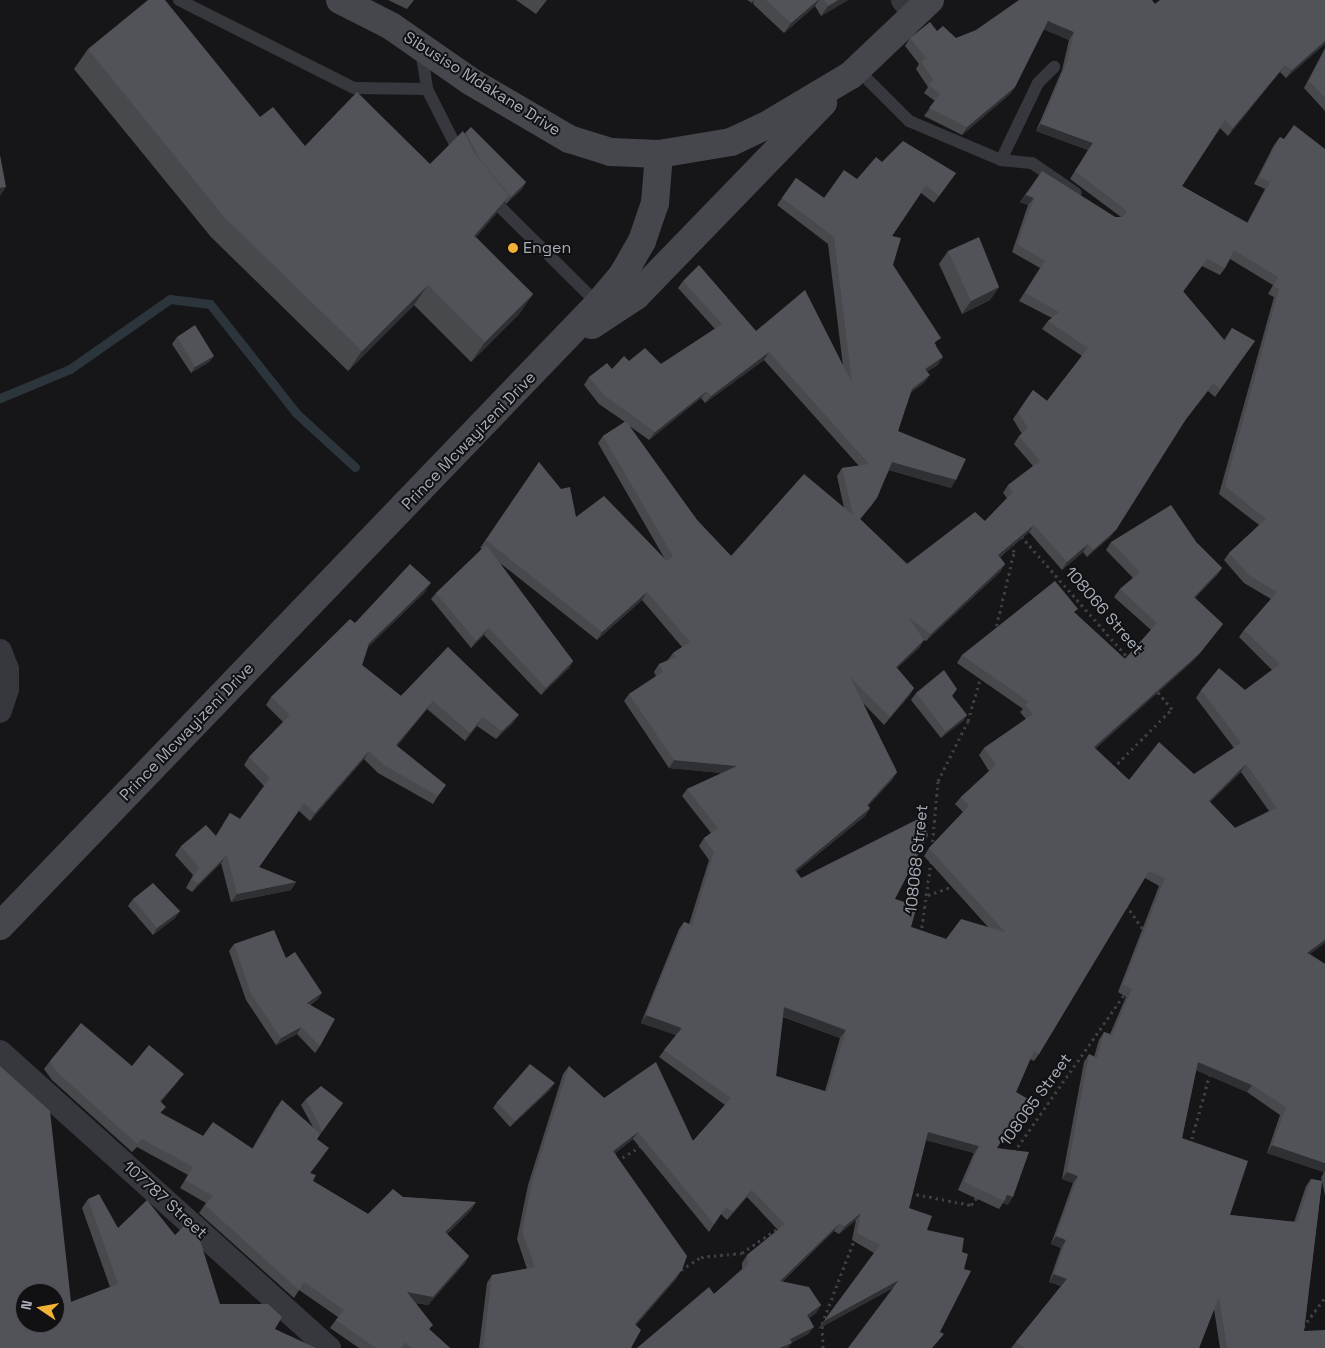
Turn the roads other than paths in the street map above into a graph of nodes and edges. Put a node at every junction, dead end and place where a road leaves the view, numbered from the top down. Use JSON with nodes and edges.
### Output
{"nodes":[{"id":1,"x":179,"y":0,"type":"edge"},
{"id":2,"x":340,"y":0,"type":"edge"},
{"id":3,"x":916,"y":4,"type":"edge"},
{"id":4,"x":421,"y":47,"type":"junction"},
{"id":5,"x":1054,"y":67,"type":"dead end"},
{"id":6,"x":854,"y":72,"type":"junction"},
{"id":7,"x":427,"y":89,"type":"junction"},
{"id":8,"x":659,"y":154,"type":"junction"},
{"id":9,"x":1001,"y":160,"type":"junction"},
{"id":10,"x":468,"y":169,"type":"edge"},
{"id":11,"x":479,"y":182,"type":"edge"},
{"id":12,"x":1090,"y":202,"type":"edge"},
{"id":13,"x":598,"y":304,"type":"junction"},
{"id":14,"x":564,"y":344,"type":"junction"},
{"id":15,"x":0,"y":651,"type":"edge"},
{"id":16,"x":0,"y":711,"type":"edge"},
{"id":17,"x":0,"y":926,"type":"edge"},
{"id":18,"x":0,"y":1052,"type":"edge"},
{"id":19,"x":330,"y":1348,"type":"edge"}],
"edges":[{"from":1,"to":7,"type":"lane"},
{"from":2,"to":4,"type":"street","name":"Sibusiso Mdakane Drive"},
{"from":3,"to":6,"type":"street"},
{"from":4,"to":7,"type":"lane"},
{"from":4,"to":8,"type":"street","name":"Sibusiso Mdakane Drive"},
{"from":5,"to":9,"type":"lane"},
{"from":6,"to":8,"type":"street"},
{"from":6,"to":9,"type":"lane"},
{"from":6,"to":14,"type":"street"},
{"from":7,"to":10,"type":"lane"},
{"from":8,"to":13,"type":"street","name":"Prince Mcwayizeni Drive"},
{"from":9,"to":12,"type":"lane"},
{"from":11,"to":13,"type":"lane"},
{"from":13,"to":14,"type":"street","name":"Prince Mcwayizeni Drive"},
{"from":14,"to":17,"type":"street","name":"Prince Mcwayizeni Drive"},
{"from":15,"to":16,"type":"street"},
{"from":18,"to":19,"type":"street","name":"107787 Street"}]}
